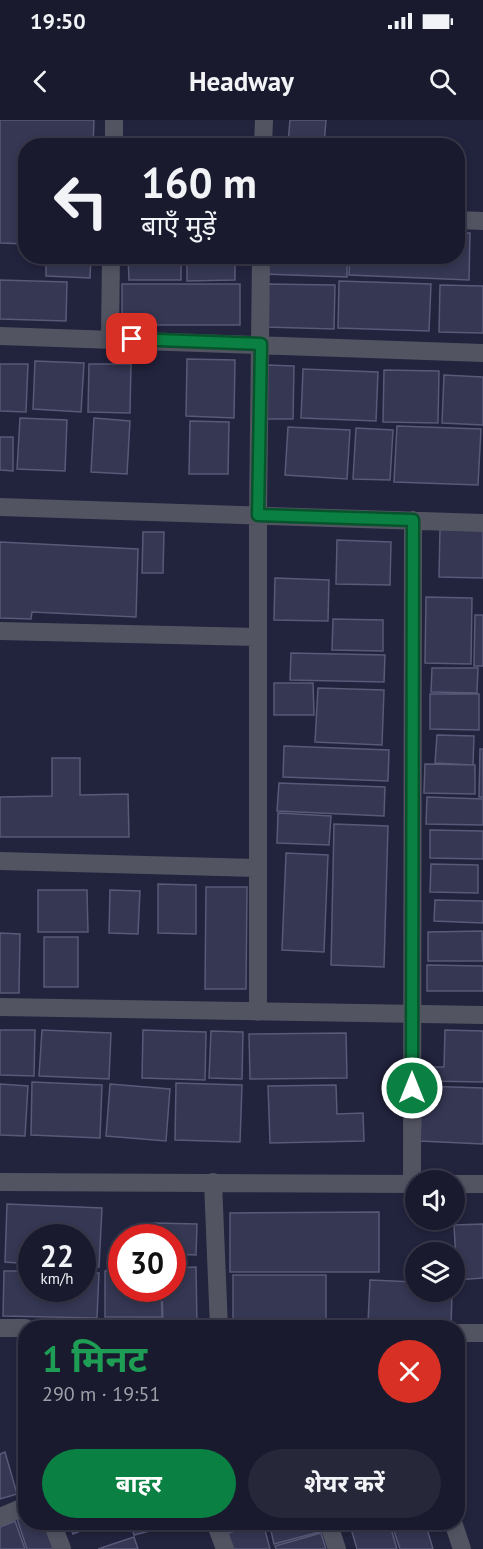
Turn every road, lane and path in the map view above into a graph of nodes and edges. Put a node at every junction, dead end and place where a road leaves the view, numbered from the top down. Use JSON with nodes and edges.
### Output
{"nodes":[{"id":1,"x":114,"y":120,"type":"edge"},
{"id":2,"x":264,"y":120,"type":"edge"},
{"id":3,"x":114,"y":138,"type":"edge"},
{"id":4,"x":263,"y":138,"type":"edge"},
{"id":5,"x":465,"y":220,"type":"edge"},
{"id":6,"x":483,"y":221,"type":"edge"},
{"id":7,"x":111,"y":264,"type":"edge"},
{"id":8,"x":261,"y":264,"type":"edge"},
{"id":9,"x":0,"y":336,"type":"edge"},
{"id":10,"x":110,"y":339,"type":"junction"},
{"id":11,"x":261,"y":344,"type":"junction"},
{"id":12,"x":483,"y":353,"type":"edge"},
{"id":13,"x":0,"y":507,"type":"edge"},
{"id":14,"x":258,"y":515,"type":"junction"},
{"id":15,"x":413,"y":520,"type":"junction"},
{"id":16,"x":483,"y":523,"type":"edge"},
{"id":17,"x":0,"y":631,"type":"edge"},
{"id":18,"x":258,"y":637,"type":"junction"},
{"id":19,"x":0,"y":861,"type":"edge"},
{"id":20,"x":258,"y":868,"type":"junction"},
{"id":21,"x":0,"y":1007,"type":"edge"},
{"id":22,"x":258,"y":1012,"type":"junction"},
{"id":23,"x":413,"y":1016,"type":"junction"},
{"id":24,"x":483,"y":1016,"type":"edge"},
{"id":25,"x":414,"y":1170,"type":"edge"},
{"id":26,"x":0,"y":1182,"type":"edge"},
{"id":27,"x":213,"y":1182,"type":"junction"},
{"id":28,"x":405,"y":1184,"type":"edge"},
{"id":29,"x":465,"y":1184,"type":"edge"},
{"id":30,"x":483,"y":1184,"type":"edge"},
{"id":31,"x":219,"y":1320,"type":"edge"},
{"id":32,"x":0,"y":1328,"type":"edge"},
{"id":33,"x":18,"y":1328,"type":"edge"},
{"id":34,"x":465,"y":1333,"type":"edge"},
{"id":35,"x":483,"y":1333,"type":"edge"},
{"id":36,"x":18,"y":1509,"type":"edge"},
{"id":37,"x":0,"y":1517,"type":"edge"},
{"id":38,"x":55,"y":1530,"type":"edge"},
{"id":39,"x":218,"y":1530,"type":"edge"},
{"id":40,"x":331,"y":1530,"type":"edge"},
{"id":41,"x":456,"y":1530,"type":"edge"},
{"id":42,"x":62,"y":1549,"type":"edge"},
{"id":43,"x":225,"y":1549,"type":"edge"},
{"id":44,"x":337,"y":1549,"type":"edge"},
{"id":45,"x":462,"y":1549,"type":"edge"}],
"edges":[{"from":1,"to":3,"type":"street"},
{"from":2,"to":4,"type":"street"},
{"from":5,"to":6,"type":"street"},
{"from":7,"to":10,"type":"street"},
{"from":8,"to":11,"type":"street"},
{"from":9,"to":10,"type":"street"},
{"from":10,"to":11,"type":"street"},
{"from":11,"to":12,"type":"street"},
{"from":11,"to":14,"type":"street"},
{"from":13,"to":14,"type":"street"},
{"from":14,"to":15,"type":"street"},
{"from":14,"to":18,"type":"street"},
{"from":15,"to":16,"type":"street"},
{"from":15,"to":23,"type":"street"},
{"from":17,"to":18,"type":"street"},
{"from":18,"to":20,"type":"street"},
{"from":19,"to":20,"type":"street"},
{"from":20,"to":22,"type":"street"},
{"from":21,"to":22,"type":"street"},
{"from":22,"to":23,"type":"street"},
{"from":23,"to":24,"type":"street"},
{"from":23,"to":25,"type":"street"},
{"from":26,"to":27,"type":"street"},
{"from":27,"to":28,"type":"street"},
{"from":27,"to":31,"type":"street"},
{"from":29,"to":30,"type":"street"},
{"from":32,"to":33,"type":"street"},
{"from":34,"to":35,"type":"street"},
{"from":36,"to":37,"type":"street"},
{"from":38,"to":42,"type":"street"},
{"from":39,"to":43,"type":"street"},
{"from":40,"to":44,"type":"street"},
{"from":41,"to":45,"type":"street"}]}
